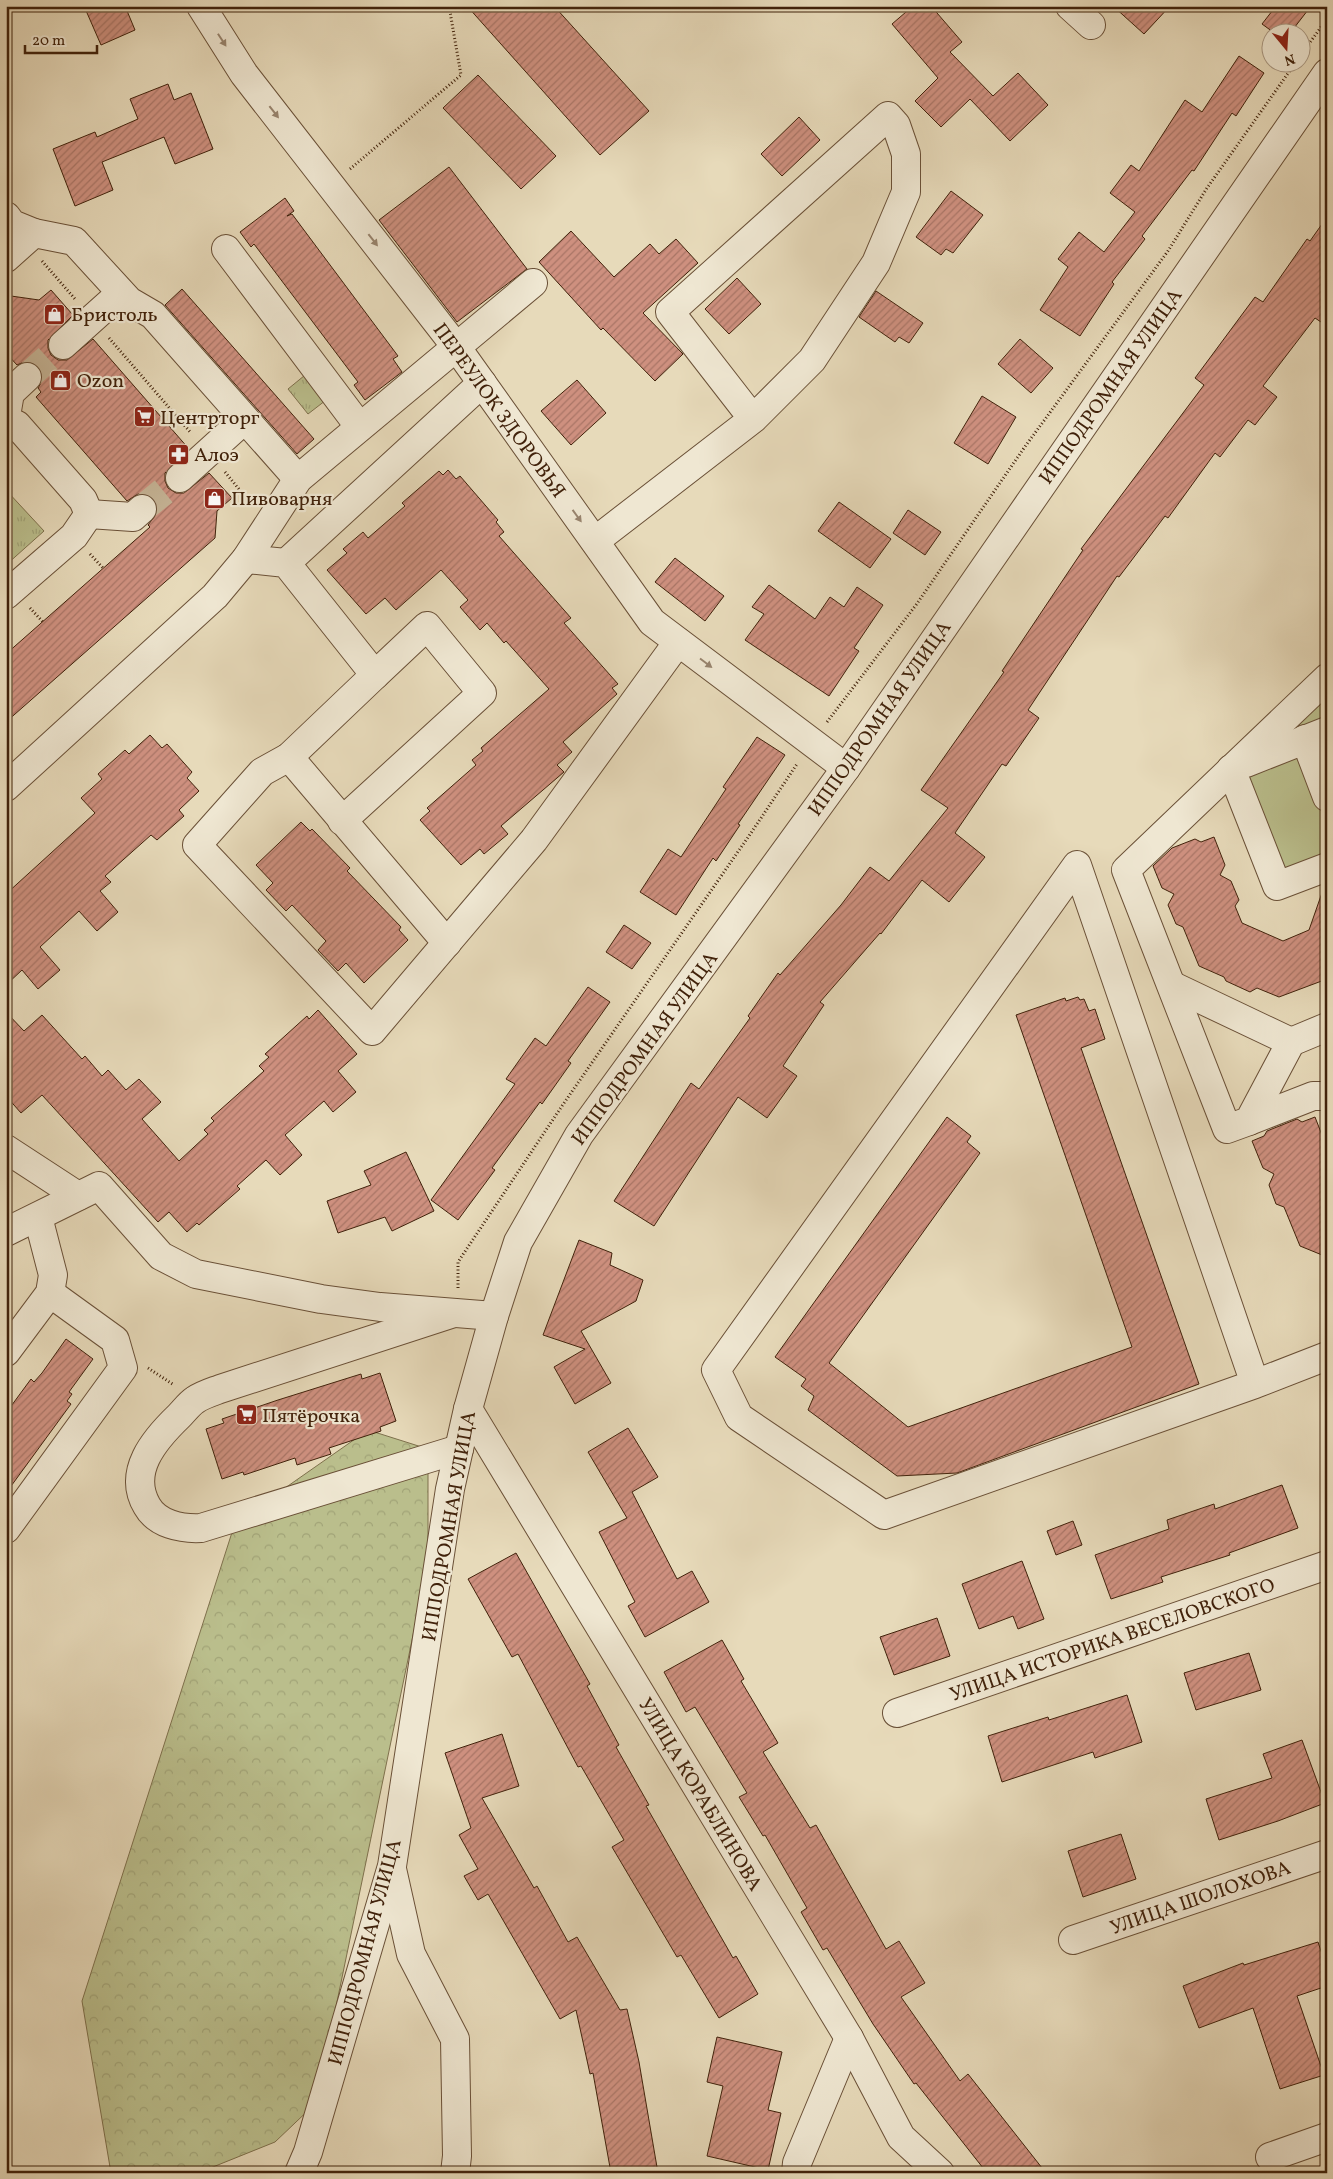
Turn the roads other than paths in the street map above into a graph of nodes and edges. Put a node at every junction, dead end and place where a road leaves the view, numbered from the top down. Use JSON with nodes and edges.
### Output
{"nodes":[{"id":1,"x":201,"y":6,"type":"edge"},
{"id":2,"x":1070,"y":6,"type":"edge"},
{"id":3,"x":1091,"y":26,"type":"dead end"},
{"id":4,"x":1327,"y":73,"type":"edge"},
{"id":5,"x":6,"y":216,"type":"edge"},
{"id":6,"x":22,"y":244,"type":"edge"},
{"id":7,"x":226,"y":249,"type":"dead end"},
{"id":8,"x":533,"y":283,"type":"dead end"},
{"id":9,"x":121,"y":293,"type":"junction"},
{"id":10,"x":63,"y":345,"type":"tunnel mouth"},
{"id":11,"x":457,"y":348,"type":"junction"},
{"id":12,"x":27,"y":376,"type":"tunnel mouth"},
{"id":13,"x":482,"y":383,"type":"junction"},
{"id":14,"x":6,"y":416,"type":"edge"},
{"id":15,"x":753,"y":419,"type":"junction"},
{"id":16,"x":6,"y":420,"type":"edge"},
{"id":17,"x":244,"y":420,"type":"junction"},
{"id":18,"x":359,"y":426,"type":"junction"},
{"id":19,"x":180,"y":478,"type":"tunnel mouth"},
{"id":20,"x":298,"y":479,"type":"junction"},
{"id":21,"x":142,"y":509,"type":"tunnel mouth"},
{"id":22,"x":89,"y":514,"type":"junction"},
{"id":23,"x":595,"y":541,"type":"junction"},
{"id":24,"x":246,"y":559,"type":"junction"},
{"id":25,"x":286,"y":563,"type":"junction"},
{"id":26,"x":6,"y":595,"type":"edge"},
{"id":27,"x":678,"y":642,"type":"junction"},
{"id":28,"x":375,"y":675,"type":"junction"},
{"id":29,"x":1327,"y":678,"type":"edge"},
{"id":30,"x":1316,"y":735,"type":"edge"},
{"id":31,"x":289,"y":757,"type":"junction"},
{"id":32,"x":846,"y":768,"type":"junction"},
{"id":33,"x":1231,"y":769,"type":"junction"},
{"id":34,"x":6,"y":787,"type":"edge"},
{"id":35,"x":1327,"y":797,"type":"edge"},
{"id":36,"x":342,"y":821,"type":"junction"},
{"id":37,"x":1327,"y":867,"type":"edge"},
{"id":38,"x":447,"y":943,"type":"junction"},
{"id":39,"x":1173,"y":986,"type":"junction"},
{"id":40,"x":1327,"y":1027,"type":"edge"},
{"id":41,"x":1291,"y":1042,"type":"junction"},
{"id":42,"x":1327,"y":1096,"type":"edge"},
{"id":43,"x":1249,"y":1121,"type":"junction"},
{"id":44,"x":6,"y":1149,"type":"edge"},
{"id":45,"x":78,"y":1196,"type":"junction"},
{"id":46,"x":38,"y":1217,"type":"junction"},
{"id":47,"x":6,"y":1232,"type":"edge"},
{"id":48,"x":50,"y":1293,"type":"junction"},
{"id":49,"x":456,"y":1313,"type":"junction"},
{"id":50,"x":494,"y":1316,"type":"junction"},
{"id":51,"x":6,"y":1352,"type":"edge"},
{"id":52,"x":1317,"y":1361,"type":"edge"},
{"id":53,"x":1255,"y":1384,"type":"junction"},
{"id":54,"x":468,"y":1409,"type":"junction"},
{"id":55,"x":459,"y":1449,"type":"junction"},
{"id":56,"x":6,"y":1529,"type":"edge"},
{"id":57,"x":1327,"y":1565,"type":"edge"},
{"id":58,"x":897,"y":1713,"type":"dead end"},
{"id":59,"x":1327,"y":1854,"type":"edge"},
{"id":60,"x":392,"y":1866,"type":"junction"},
{"id":61,"x":1073,"y":1940,"type":"dead end"},
{"id":62,"x":848,"y":2038,"type":"junction"},
{"id":63,"x":1327,"y":2138,"type":"edge"},
{"id":64,"x":1270,"y":2157,"type":"dead end"},
{"id":65,"x":299,"y":2173,"type":"edge"},
{"id":66,"x":455,"y":2173,"type":"edge"},
{"id":67,"x":796,"y":2173,"type":"edge"},
{"id":68,"x":940,"y":2173,"type":"edge"}],
"edges":[{"from":1,"to":11,"type":"street","name":"ПЕРЕУЛОК ЗДОРОВЬЯ","one_way":true},
{"from":2,"to":3,"type":"street"},
{"from":4,"to":32,"type":"street","name":"ИППОДРОМНАЯ УЛИЦА"},
{"from":5,"to":6,"type":"street"},
{"from":6,"to":9,"type":"street"},
{"from":7,"to":18,"type":"street"},
{"from":8,"to":11,"type":"street"},
{"from":9,"to":10,"type":"street"},
{"from":9,"to":17,"type":"street"},
{"from":11,"to":13,"type":"street","name":"ПЕРЕУЛОК ЗДОРОВЬЯ"},
{"from":11,"to":18,"type":"street"},
{"from":12,"to":14,"type":"street"},
{"from":13,"to":23,"type":"street","name":"ПЕРЕУЛОК ЗДОРОВЬЯ","one_way":true},
{"from":13,"to":25,"type":"street"},
{"from":15,"to":15,"type":"street"},
{"from":15,"to":23,"type":"street"},
{"from":16,"to":22,"type":"street"},
{"from":17,"to":19,"type":"street"},
{"from":17,"to":20,"type":"street"},
{"from":18,"to":20,"type":"street"},
{"from":20,"to":24,"type":"street"},
{"from":21,"to":22,"type":"street"},
{"from":22,"to":26,"type":"street"},
{"from":23,"to":27,"type":"street","name":"ПЕРЕУЛОК ЗДОРОВЬЯ"},
{"from":24,"to":25,"type":"street"},
{"from":24,"to":34,"type":"street"},
{"from":25,"to":28,"type":"street"},
{"from":27,"to":32,"type":"street","name":"ПЕРЕУЛОК ЗДОРОВЬЯ","one_way":true},
{"from":27,"to":38,"type":"street"},
{"from":28,"to":31,"type":"street"},
{"from":28,"to":36,"type":"street"},
{"from":29,"to":33,"type":"street"},
{"from":30,"to":33,"type":"street"},
{"from":30,"to":35,"type":"street"},
{"from":31,"to":36,"type":"street"},
{"from":31,"to":38,"type":"street"},
{"from":32,"to":50,"type":"street","name":"ИППОДРОМНАЯ УЛИЦА"},
{"from":33,"to":37,"type":"street"},
{"from":33,"to":39,"type":"street"},
{"from":36,"to":38,"type":"street"},
{"from":39,"to":41,"type":"street"},
{"from":39,"to":43,"type":"street"},
{"from":40,"to":41,"type":"street"},
{"from":41,"to":43,"type":"street"},
{"from":42,"to":43,"type":"street"},
{"from":44,"to":45,"type":"street"},
{"from":45,"to":46,"type":"street"},
{"from":45,"to":49,"type":"street"},
{"from":46,"to":47,"type":"street"},
{"from":46,"to":48,"type":"street"},
{"from":48,"to":51,"type":"street"},
{"from":48,"to":56,"type":"street"},
{"from":49,"to":50,"type":"street"},
{"from":49,"to":55,"type":"street"},
{"from":50,"to":54,"type":"street","name":"ИППОДРОМНАЯ УЛИЦА"},
{"from":52,"to":53,"type":"street"},
{"from":53,"to":53,"type":"street"},
{"from":54,"to":55,"type":"street","name":"ИППОДРОМНАЯ УЛИЦА"},
{"from":54,"to":62,"type":"street","name":"УЛИЦА КОРАБЛИНОВА"},
{"from":55,"to":60,"type":"street","name":"ИППОДРОМНАЯ УЛИЦА"},
{"from":57,"to":58,"type":"street","name":"УЛИЦА ИСТОРИКА ВЕСЕЛОВСКОГО"},
{"from":59,"to":61,"type":"street","name":"УЛИЦА ШОЛОХОВА"},
{"from":60,"to":65,"type":"street","name":"ИППОДРОМНАЯ УЛИЦА"},
{"from":60,"to":66,"type":"street"},
{"from":62,"to":67,"type":"street"},
{"from":62,"to":68,"type":"street","name":"УЛИЦА КОРАБЛИНОВА"},
{"from":63,"to":64,"type":"street"}]}
